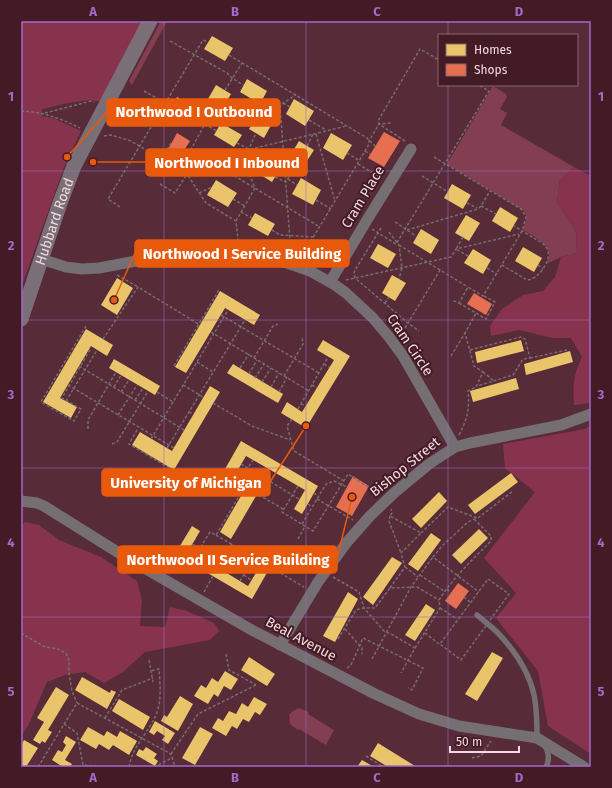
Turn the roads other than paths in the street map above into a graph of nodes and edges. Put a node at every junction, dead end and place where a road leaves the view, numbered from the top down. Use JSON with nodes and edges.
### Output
{"nodes":[{"id":1,"x":150,"y":21,"type":"edge"},
{"id":2,"x":408,"y":146,"type":"road end"},
{"id":3,"x":41,"y":258,"type":"junction"},
{"id":4,"x":333,"y":284,"type":"junction"},
{"id":5,"x":21,"y":319,"type":"edge"},
{"id":6,"x":591,"y":414,"type":"edge"},
{"id":7,"x":456,"y":442,"type":"junction"},
{"id":8,"x":21,"y":501,"type":"edge"},
{"id":9,"x":477,"y":615,"type":"dead end"},
{"id":10,"x":280,"y":645,"type":"junction"},
{"id":11,"x":540,"y":740,"type":"junction"},
{"id":12,"x":546,"y":767,"type":"edge"},
{"id":13,"x":584,"y":767,"type":"edge"}],
"edges":[{"from":1,"to":3,"type":"street","name":"Hubbard Road"},
{"from":2,"to":4,"type":"street","name":"Cram Place"},
{"from":3,"to":4,"type":"street","name":"Cram Circle"},
{"from":3,"to":5,"type":"street","name":"Hubbard Road"},
{"from":4,"to":7,"type":"street","name":"Cram Circle"},
{"from":6,"to":7,"type":"street","name":"Bishop Street"},
{"from":7,"to":10,"type":"street","name":"Bishop Street"},
{"from":8,"to":10,"type":"street","name":"Beal Avenue"},
{"from":9,"to":11,"type":"lane"},
{"from":10,"to":11,"type":"street","name":"Beal Avenue"},
{"from":11,"to":12,"type":"lane"},
{"from":11,"to":13,"type":"street","name":"Beal Avenue"}]}
